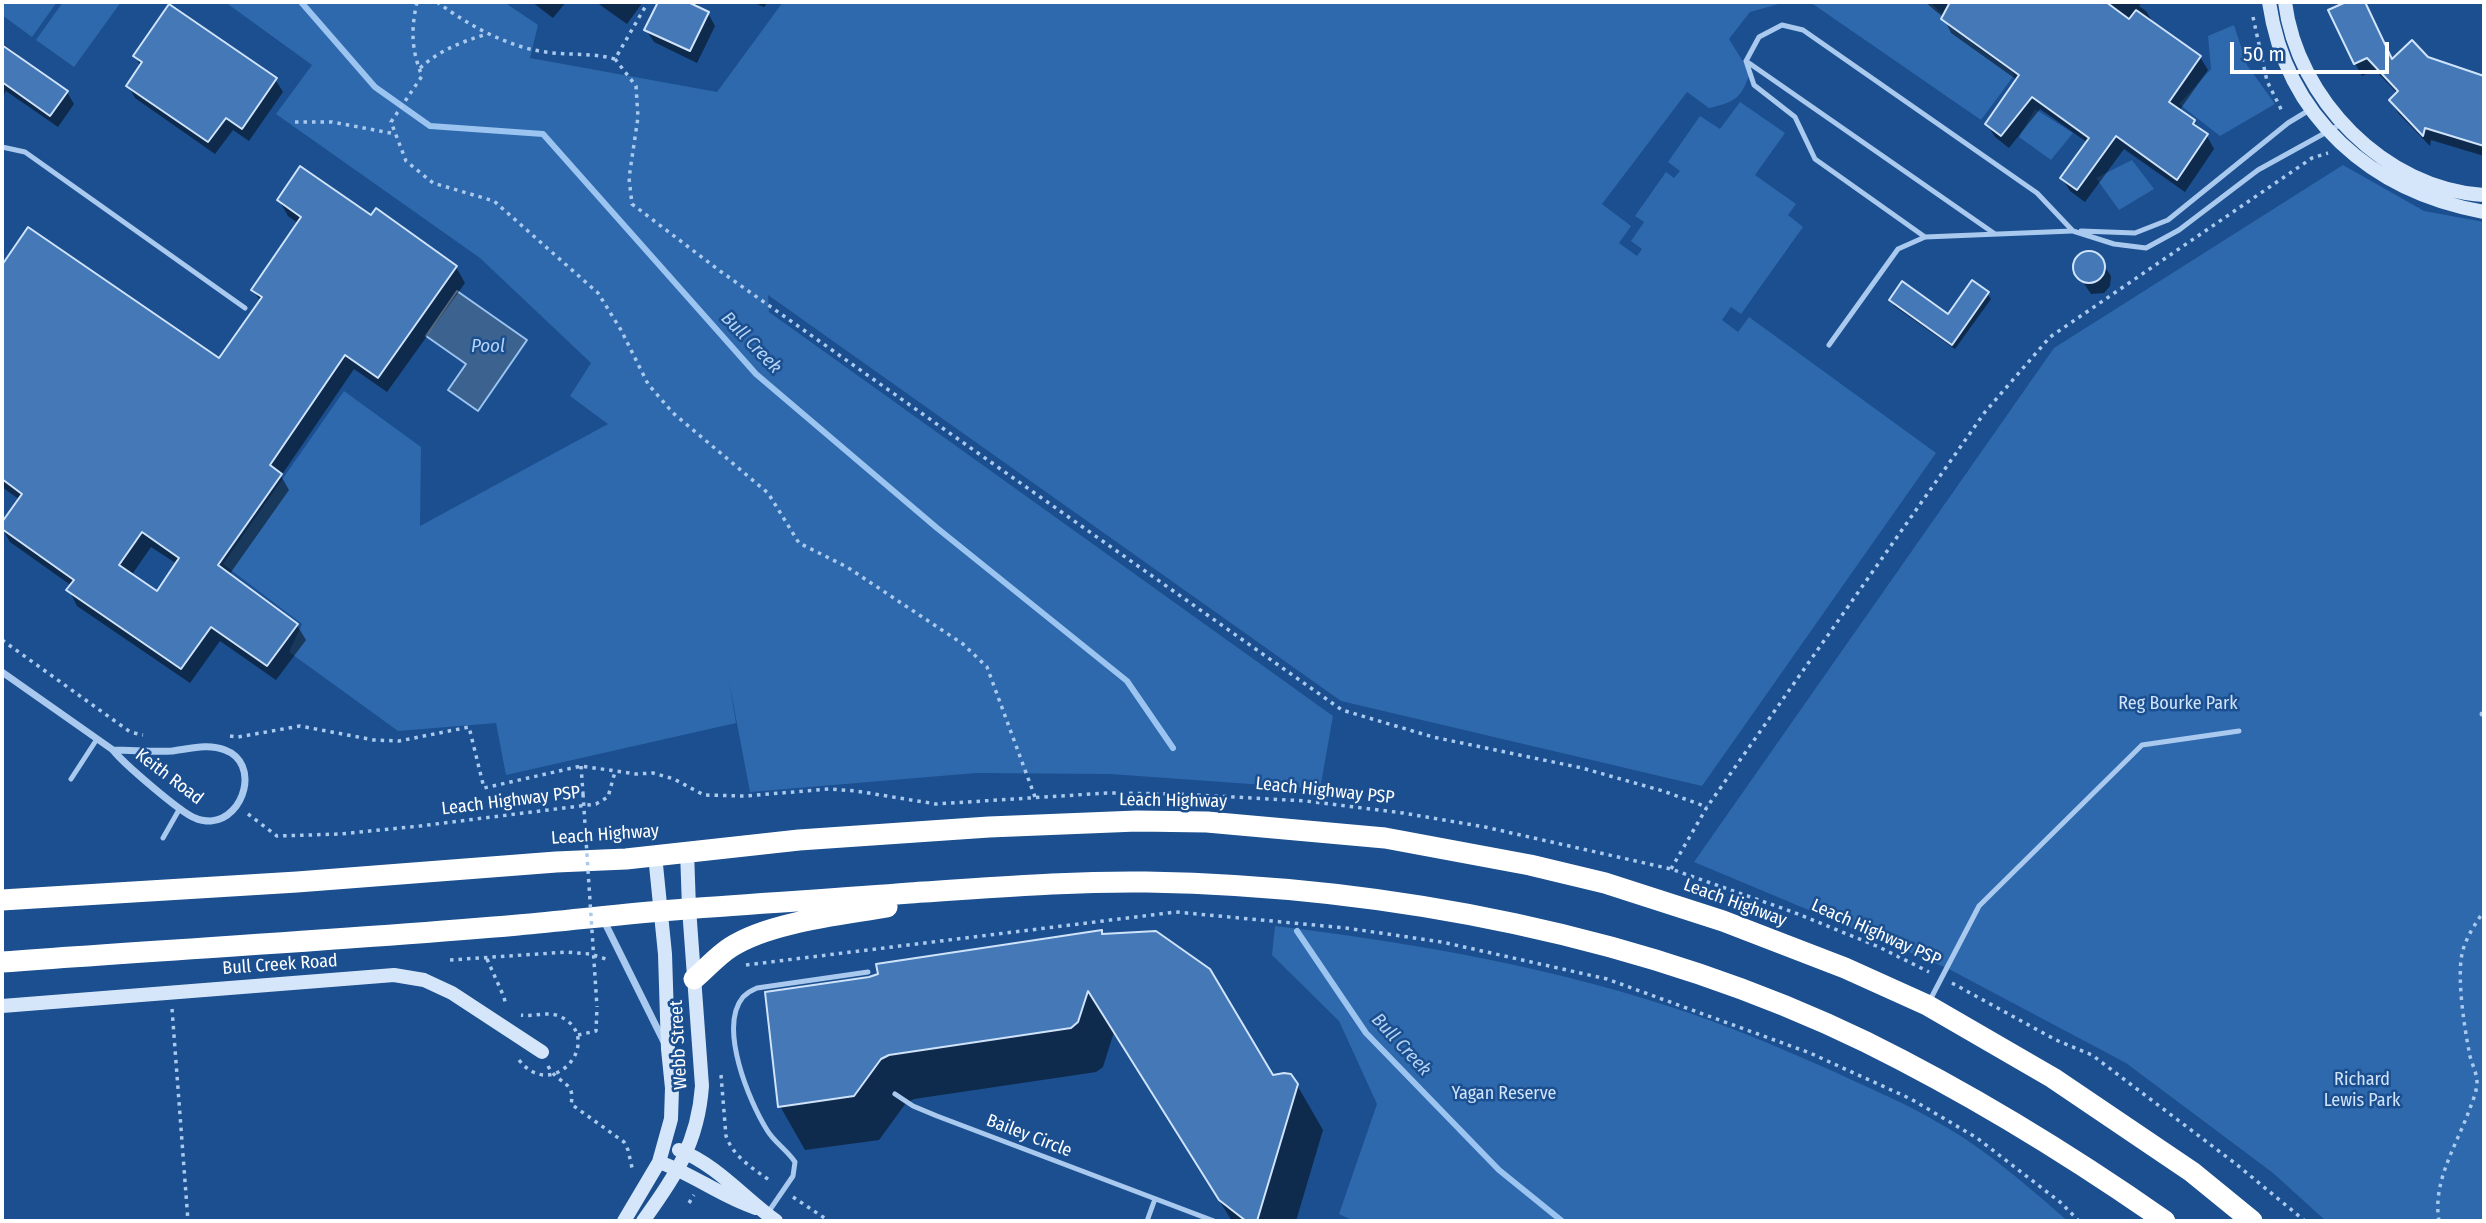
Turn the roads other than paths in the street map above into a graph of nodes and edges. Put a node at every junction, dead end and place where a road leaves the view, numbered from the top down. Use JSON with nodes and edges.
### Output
{"nodes":[{"id":1,"x":2269,"y":2,"type":"edge"},
{"id":2,"x":2285,"y":2,"type":"edge"},
{"id":3,"x":1746,"y":61,"type":"junction"},
{"id":4,"x":2325,"y":100,"type":"junction"},
{"id":5,"x":2311,"y":109,"type":"junction"},
{"id":6,"x":2343,"y":123,"type":"junction"},
{"id":7,"x":2329,"y":131,"type":"junction"},
{"id":8,"x":2,"y":147,"type":"edge"},
{"id":9,"x":2484,"y":195,"type":"edge"},
{"id":10,"x":2484,"y":212,"type":"edge"},
{"id":11,"x":2073,"y":231,"type":"junction"},
{"id":12,"x":1996,"y":234,"type":"junction"},
{"id":13,"x":1925,"y":237,"type":"junction"},
{"id":14,"x":245,"y":308,"type":"dead end"},
{"id":15,"x":1829,"y":345,"type":"dead end"},
{"id":16,"x":2,"y":672,"type":"edge"},
{"id":17,"x":2239,"y":731,"type":"dead end"},
{"id":18,"x":97,"y":739,"type":"junction"},
{"id":19,"x":113,"y":750,"type":"junction"},
{"id":20,"x":71,"y":779,"type":"dead end"},
{"id":21,"x":180,"y":808,"type":"junction"},
{"id":22,"x":163,"y":838,"type":"dead end"},
{"id":23,"x":687,"y":851,"type":"junction"},
{"id":24,"x":656,"y":855,"type":"junction"},
{"id":25,"x":986,"y":888,"type":"junction"},
{"id":26,"x":2,"y":900,"type":"edge"},
{"id":27,"x":689,"y":908,"type":"junction"},
{"id":28,"x":661,"y":911,"type":"junction"},
{"id":29,"x":601,"y":916,"type":"junction"},
{"id":30,"x":2,"y":962,"type":"edge"},
{"id":31,"x":868,"y":972,"type":"dead end"},
{"id":32,"x":694,"y":979,"type":"junction"},
{"id":33,"x":1927,"y":1005,"type":"junction"},
{"id":34,"x":2,"y":1006,"type":"edge"},
{"id":35,"x":668,"y":1049,"type":"junction"},
{"id":36,"x":541,"y":1052,"type":"road end"},
{"id":37,"x":895,"y":1094,"type":"dead end"},
{"id":38,"x":666,"y":1145,"type":"junction"},
{"id":39,"x":687,"y":1153,"type":"junction"},
{"id":40,"x":659,"y":1162,"type":"junction"},
{"id":41,"x":679,"y":1169,"type":"junction"},
{"id":42,"x":1155,"y":1199,"type":"junction"},
{"id":43,"x":767,"y":1215,"type":"edge"},
{"id":44,"x":624,"y":1221,"type":"edge"},
{"id":45,"x":643,"y":1221,"type":"edge"},
{"id":46,"x":1147,"y":1221,"type":"edge"},
{"id":47,"x":1214,"y":1221,"type":"edge"},
{"id":48,"x":2165,"y":1221,"type":"edge"},
{"id":49,"x":2252,"y":1221,"type":"edge"}],
"edges":[{"from":1,"to":5,"type":"street"},
{"from":2,"to":4,"type":"street"},
{"from":3,"to":11,"type":"lane"},
{"from":3,"to":12,"type":"lane"},
{"from":3,"to":13,"type":"lane"},
{"from":4,"to":5,"type":"lane"},
{"from":4,"to":6,"type":"street"},
{"from":5,"to":7,"type":"street"},
{"from":5,"to":11,"type":"lane"},
{"from":6,"to":7,"type":"lane"},
{"from":6,"to":9,"type":"street"},
{"from":7,"to":10,"type":"street"},
{"from":7,"to":11,"type":"lane"},
{"from":8,"to":14,"type":"lane"},
{"from":11,"to":12,"type":"lane"},
{"from":12,"to":13,"type":"lane"},
{"from":13,"to":15,"type":"lane"},
{"from":16,"to":18,"type":"street","name":"Keith Road"},
{"from":17,"to":33,"type":"lane"},
{"from":18,"to":19,"type":"street","name":"Keith Road"},
{"from":18,"to":20,"type":"lane"},
{"from":19,"to":21,"type":"street","name":"Keith Road"},
{"from":19,"to":21,"type":"street","name":"Keith Road"},
{"from":21,"to":22,"type":"lane"},
{"from":23,"to":24,"type":"highway","name":"Leach Highway"},
{"from":23,"to":27,"type":"street","name":"Webb Street"},
{"from":23,"to":33,"type":"highway","name":"Leach Highway"},
{"from":24,"to":26,"type":"highway","name":"Leach Highway"},
{"from":24,"to":28,"type":"street","name":"Webb Street"},
{"from":25,"to":27,"type":"highway"},
{"from":25,"to":32,"type":"highway"},
{"from":25,"to":48,"type":"highway"},
{"from":27,"to":28,"type":"highway"},
{"from":27,"to":32,"type":"street","name":"Webb Street"},
{"from":28,"to":29,"type":"highway"},
{"from":28,"to":35,"type":"street","name":"Webb Street"},
{"from":29,"to":30,"type":"highway"},
{"from":29,"to":35,"type":"street","name":"Webb Street"},
{"from":31,"to":43,"type":"lane"},
{"from":32,"to":39,"type":"street","name":"Webb Street"},
{"from":33,"to":49,"type":"highway","name":"Leach Highway"},
{"from":34,"to":36,"type":"street","name":"Bull Creek Road"},
{"from":35,"to":38,"type":"street","name":"Webb Street"},
{"from":37,"to":42,"type":"lane","name":"Bailey Circle"},
{"from":38,"to":39,"type":"street"},
{"from":38,"to":40,"type":"street","name":"Webb Street"},
{"from":39,"to":41,"type":"street","name":"Webb Street"},
{"from":39,"to":43,"type":"street"},
{"from":40,"to":41,"type":"street"},
{"from":40,"to":44,"type":"street","name":"Webb Street"},
{"from":41,"to":43,"type":"street"},
{"from":41,"to":45,"type":"street","name":"Webb Street"},
{"from":42,"to":46,"type":"lane"},
{"from":42,"to":47,"type":"lane","name":"Bailey Circle"}]}
